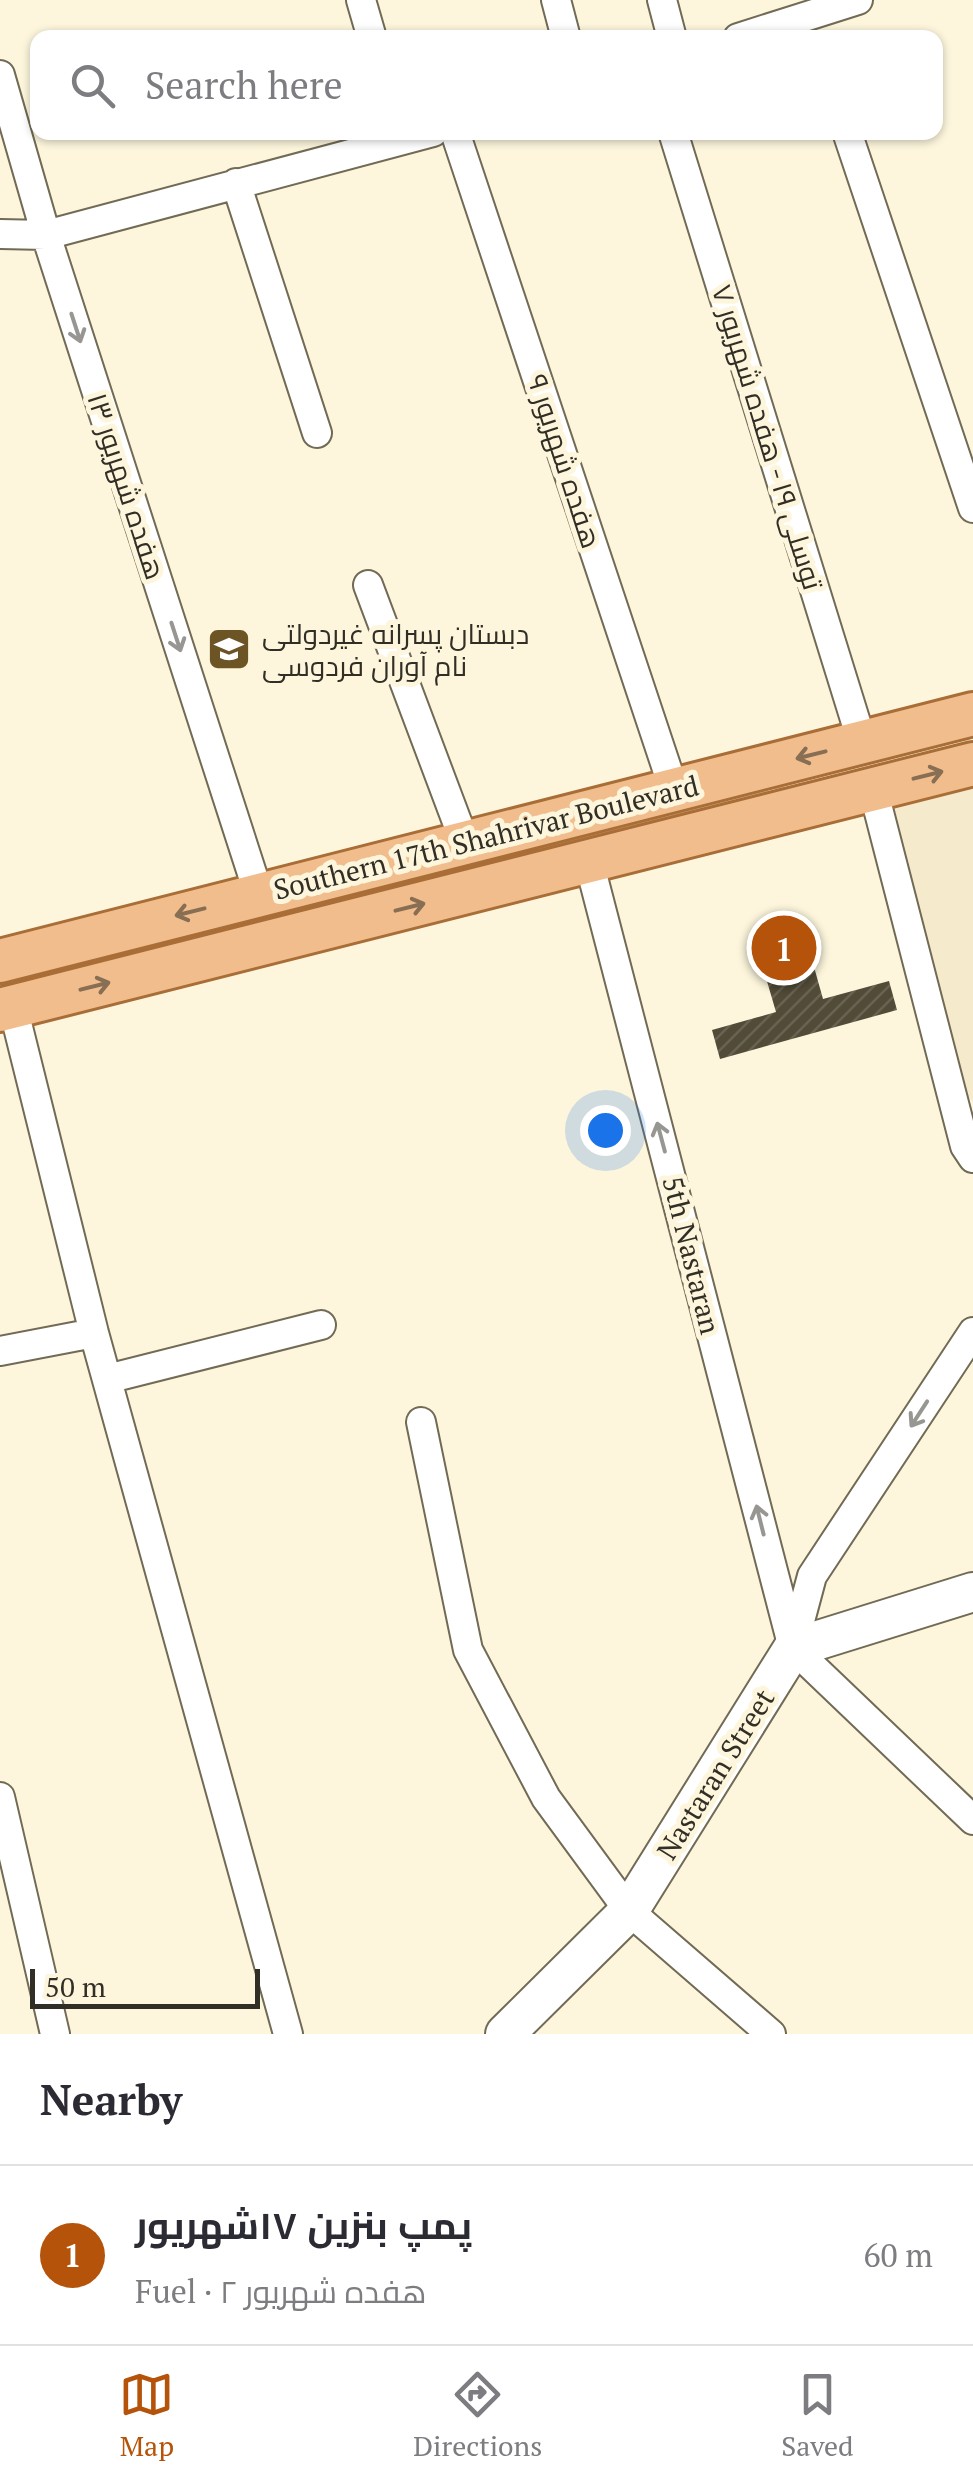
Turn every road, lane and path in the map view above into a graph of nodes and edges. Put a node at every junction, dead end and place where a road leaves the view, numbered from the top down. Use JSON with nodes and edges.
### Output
{"nodes":[{"id":1,"x":362,"y":0,"type":"edge"},
{"id":2,"x":556,"y":0,"type":"edge"},
{"id":3,"x":662,"y":0,"type":"edge"},
{"id":4,"x":858,"y":0,"type":"edge"},
{"id":5,"x":811,"y":27,"type":"edge"},
{"id":6,"x":370,"y":30,"type":"edge"},
{"id":7,"x":564,"y":30,"type":"edge"},
{"id":8,"x":670,"y":30,"type":"edge"},
{"id":9,"x":0,"y":75,"type":"edge"},
{"id":10,"x":391,"y":140,"type":"edge"},
{"id":11,"x":458,"y":140,"type":"edge"},
{"id":12,"x":675,"y":140,"type":"edge"},
{"id":13,"x":850,"y":140,"type":"edge"},
{"id":14,"x":236,"y":183,"type":"junction"},
{"id":15,"x":0,"y":234,"type":"edge"},
{"id":16,"x":46,"y":235,"type":"junction"},
{"id":17,"x":317,"y":433,"type":"dead end"},
{"id":18,"x":973,"y":508,"type":"edge"},
{"id":19,"x":368,"y":585,"type":"dead end"},
{"id":20,"x":973,"y":714,"type":"edge"},
{"id":21,"x":862,"y":742,"type":"junction"},
{"id":22,"x":973,"y":764,"type":"edge"},
{"id":23,"x":674,"y":790,"type":"junction"},
{"id":24,"x":873,"y":790,"type":"junction"},
{"id":25,"x":465,"y":843,"type":"junction"},
{"id":26,"x":588,"y":862,"type":"junction"},
{"id":27,"x":259,"y":895,"type":"junction"},
{"id":28,"x":1,"y":957,"type":"edge"},
{"id":29,"x":6,"y":1008,"type":"edge"},
{"id":30,"x":973,"y":1158,"type":"edge"},
{"id":31,"x":321,"y":1325,"type":"dead end"},
{"id":32,"x":973,"y":1332,"type":"edge"},
{"id":33,"x":94,"y":1333,"type":"junction"},
{"id":34,"x":0,"y":1350,"type":"edge"},
{"id":35,"x":108,"y":1378,"type":"junction"},
{"id":36,"x":421,"y":1422,"type":"dead end"},
{"id":37,"x":773,"y":1572,"type":"junction"},
{"id":38,"x":812,"y":1576,"type":"junction"},
{"id":39,"x":973,"y":1592,"type":"edge"},
{"id":40,"x":792,"y":1648,"type":"junction"},
{"id":41,"x":0,"y":1797,"type":"edge"},
{"id":42,"x":973,"y":1820,"type":"edge"},
{"id":43,"x":629,"y":1912,"type":"junction"},
{"id":44,"x":55,"y":2034,"type":"edge"},
{"id":45,"x":288,"y":2034,"type":"edge"},
{"id":46,"x":505,"y":2034,"type":"edge"},
{"id":47,"x":771,"y":2034,"type":"edge"}],
"edges":[{"from":1,"to":6,"type":"street"},
{"from":2,"to":7,"type":"street"},
{"from":3,"to":8,"type":"street"},
{"from":4,"to":5,"type":"street"},
{"from":9,"to":16,"type":"street","name":"هفده شهریور ۱۳"},
{"from":10,"to":14,"type":"street"},
{"from":11,"to":23,"type":"street","name":"هفده شهریور ۹"},
{"from":12,"to":21,"type":"street","name":"توسلی ۱۹ - هفده شهریور ۷"},
{"from":13,"to":18,"type":"street"},
{"from":14,"to":16,"type":"street"},
{"from":14,"to":17,"type":"street"},
{"from":15,"to":16,"type":"street"},
{"from":16,"to":27,"type":"street","name":"هفده شهریور ۱۳","one_way":true},
{"from":19,"to":25,"type":"street"},
{"from":20,"to":21,"type":"main road","name":"Southern 17th Shahrivar Boulevard"},
{"from":21,"to":23,"type":"main road","name":"Southern 17th Shahrivar Boulevard","one_way":true},
{"from":24,"to":22,"type":"main road","name":"Southern 17th Shahrivar Boulevard","one_way":true},
{"from":23,"to":25,"type":"main road","name":"Southern 17th Shahrivar Boulevard"},
{"from":24,"to":26,"type":"main road","name":"Southern 17th Shahrivar Boulevard"},
{"from":24,"to":30,"type":"street"},
{"from":25,"to":27,"type":"main road","name":"Southern 17th Shahrivar Boulevard"},
{"from":29,"to":26,"type":"main road","name":"Southern 17th Shahrivar Boulevard","one_way":true},
{"from":37,"to":26,"type":"street","name":"5th Nastaran","one_way":true},
{"from":27,"to":28,"type":"main road","name":"Southern 17th Shahrivar Boulevard","one_way":true},
{"from":29,"to":33,"type":"street"},
{"from":31,"to":35,"type":"street"},
{"from":32,"to":38,"type":"street","one_way":true},
{"from":33,"to":34,"type":"street"},
{"from":33,"to":35,"type":"street"},
{"from":35,"to":45,"type":"street"},
{"from":36,"to":43,"type":"street"},
{"from":37,"to":38,"type":"street"},
{"from":37,"to":40,"type":"street","name":"5th Nastaran"},
{"from":38,"to":40,"type":"street"},
{"from":39,"to":40,"type":"street"},
{"from":40,"to":42,"type":"street"},
{"from":40,"to":43,"type":"street","name":"Nastaran Street"},
{"from":41,"to":44,"type":"street"},
{"from":43,"to":46,"type":"street","name":"Nastaran Street"},
{"from":43,"to":47,"type":"street"}]}
